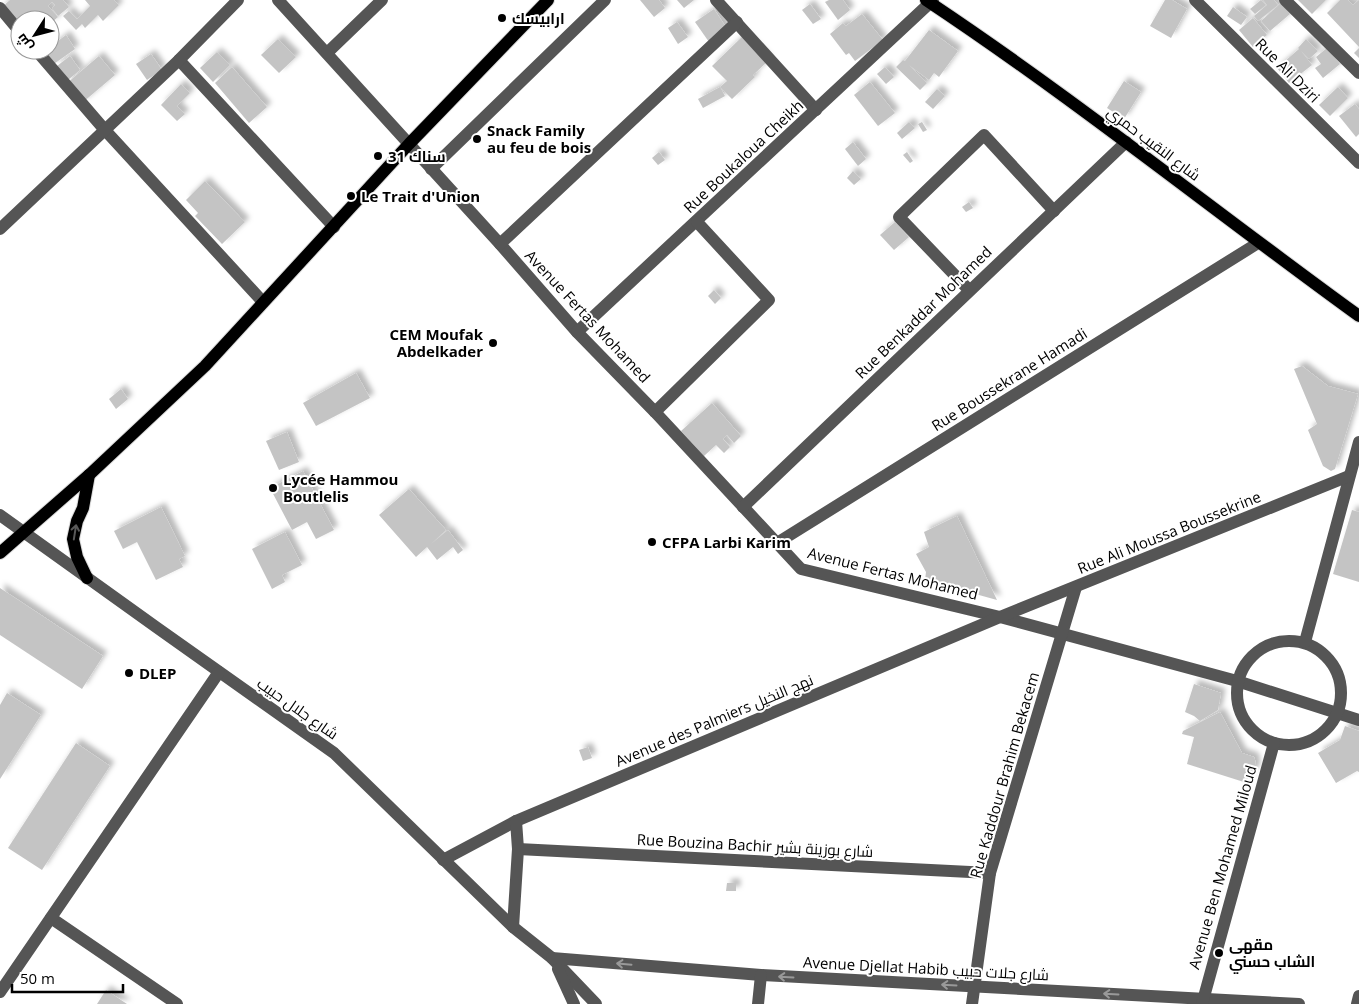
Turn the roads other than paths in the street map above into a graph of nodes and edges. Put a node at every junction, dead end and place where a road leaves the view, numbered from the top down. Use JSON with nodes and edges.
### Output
{"nodes":[{"id":1,"x":238,"y":0,"type":"edge"},
{"id":2,"x":278,"y":0,"type":"edge"},
{"id":3,"x":382,"y":0,"type":"edge"},
{"id":4,"x":548,"y":0,"type":"edge"},
{"id":5,"x":605,"y":0,"type":"edge"},
{"id":6,"x":716,"y":0,"type":"edge"},
{"id":7,"x":1195,"y":0,"type":"edge"},
{"id":8,"x":1284,"y":0,"type":"edge"},
{"id":9,"x":930,"y":1,"type":"edge"},
{"id":10,"x":0,"y":8,"type":"edge"},
{"id":11,"x":10,"y":20,"type":"edge"},
{"id":12,"x":737,"y":22,"type":"junction"},
{"id":13,"x":327,"y":53,"type":"junction"},
{"id":14,"x":44,"y":60,"type":"edge"},
{"id":15,"x":178,"y":60,"type":"junction"},
{"id":16,"x":1359,"y":73,"type":"edge"},
{"id":17,"x":816,"y":110,"type":"junction"},
{"id":18,"x":104,"y":130,"type":"junction"},
{"id":19,"x":1126,"y":142,"type":"junction"},
{"id":20,"x":409,"y":144,"type":"junction"},
{"id":21,"x":1359,"y":163,"type":"edge"},
{"id":22,"x":431,"y":169,"type":"junction"},
{"id":23,"x":1054,"y":211,"type":"junction"},
{"id":24,"x":697,"y":222,"type":"junction"},
{"id":25,"x":334,"y":227,"type":"junction"},
{"id":26,"x":0,"y":229,"type":"edge"},
{"id":27,"x":1258,"y":243,"type":"junction"},
{"id":28,"x":500,"y":244,"type":"junction"},
{"id":29,"x":969,"y":290,"type":"junction"},
{"id":30,"x":263,"y":302,"type":"junction"},
{"id":31,"x":1359,"y":316,"type":"edge"},
{"id":32,"x":577,"y":332,"type":"junction"},
{"id":33,"x":656,"y":412,"type":"junction"},
{"id":34,"x":1359,"y":442,"type":"edge"},
{"id":35,"x":90,"y":475,"type":"junction"},
{"id":36,"x":1349,"y":476,"type":"junction"},
{"id":37,"x":743,"y":507,"type":"junction"},
{"id":38,"x":0,"y":515,"type":"edge"},
{"id":39,"x":23,"y":532,"type":"junction"},
{"id":40,"x":0,"y":541,"type":"edge"},
{"id":41,"x":777,"y":543,"type":"junction"},
{"id":42,"x":0,"y":553,"type":"edge"},
{"id":43,"x":87,"y":578,"type":"junction"},
{"id":44,"x":1076,"y":588,"type":"junction"},
{"id":45,"x":1000,"y":618,"type":"junction"},
{"id":46,"x":1061,"y":634,"type":"junction"},
{"id":47,"x":1305,"y":642,"type":"junction"},
{"id":48,"x":219,"y":672,"type":"junction"},
{"id":49,"x":1237,"y":681,"type":"junction"},
{"id":50,"x":1337,"y":714,"type":"junction"},
{"id":51,"x":1359,"y":720,"type":"edge"},
{"id":52,"x":1274,"y":743,"type":"junction"},
{"id":53,"x":516,"y":821,"type":"junction"},
{"id":54,"x":518,"y":849,"type":"junction"},
{"id":55,"x":443,"y":860,"type":"junction"},
{"id":56,"x":990,"y":873,"type":"junction"},
{"id":57,"x":51,"y":918,"type":"junction"},
{"id":58,"x":513,"y":927,"type":"junction"},
{"id":59,"x":552,"y":958,"type":"junction"},
{"id":60,"x":761,"y":976,"type":"junction"},
{"id":61,"x":974,"y":987,"type":"junction"},
{"id":62,"x":0,"y":992,"type":"edge"},
{"id":63,"x":1359,"y":996,"type":"edge"},
{"id":64,"x":1202,"y":1002,"type":"edge"},
{"id":65,"x":177,"y":1004,"type":"edge"},
{"id":66,"x":574,"y":1004,"type":"edge"},
{"id":67,"x":596,"y":1004,"type":"edge"},
{"id":68,"x":758,"y":1004,"type":"edge"},
{"id":69,"x":972,"y":1004,"type":"edge"},
{"id":70,"x":1300,"y":1004,"type":"edge"},
{"id":71,"x":1357,"y":1004,"type":"edge"}],
"edges":[{"from":1,"to":15,"type":"street"},
{"from":2,"to":13,"type":"street","name":"Avenue Fertas Mohamed"},
{"from":3,"to":13,"type":"street"},
{"from":4,"to":20,"type":"main road"},
{"from":5,"to":22,"type":"street"},
{"from":6,"to":12,"type":"street"},
{"from":7,"to":21,"type":"street","name":"Rue Ali Dziri"},
{"from":8,"to":16,"type":"street"},
{"from":9,"to":17,"type":"street","name":"Rue Boukaloua Cheikh"},
{"from":9,"to":19,"type":"main road","name":"شارع النقيب حمري"},
{"from":10,"to":11,"type":"street"},
{"from":12,"to":17,"type":"street"},
{"from":12,"to":28,"type":"street"},
{"from":13,"to":20,"type":"street","name":"Avenue Fertas Mohamed"},
{"from":14,"to":18,"type":"street"},
{"from":15,"to":18,"type":"street"},
{"from":15,"to":25,"type":"street"},
{"from":17,"to":24,"type":"street","name":"Rue Boukaloua Cheikh"},
{"from":18,"to":26,"type":"street"},
{"from":18,"to":30,"type":"street"},
{"from":19,"to":23,"type":"street","name":"Rue Benkaddar Mohamed"},
{"from":19,"to":27,"type":"main road","name":"شارع النقيب حمري"},
{"from":20,"to":22,"type":"street","name":"Avenue Fertas Mohamed"},
{"from":20,"to":25,"type":"main road"},
{"from":22,"to":28,"type":"street","name":"Avenue Fertas Mohamed"},
{"from":23,"to":29,"type":"street","name":"Rue Benkaddar Mohamed"},
{"from":23,"to":29,"type":"street"},
{"from":24,"to":32,"type":"street","name":"Rue Boukaloua Cheikh"},
{"from":24,"to":33,"type":"street"},
{"from":25,"to":30,"type":"main road"},
{"from":27,"to":31,"type":"main road","name":"شارع النقيب حمري"},
{"from":27,"to":41,"type":"street","name":"Rue Boussekrane Hamadi"},
{"from":28,"to":32,"type":"street","name":"Avenue Fertas Mohamed"},
{"from":29,"to":37,"type":"street","name":"Rue Benkaddar Mohamed"},
{"from":30,"to":35,"type":"main road"},
{"from":32,"to":33,"type":"street","name":"Avenue Fertas Mohamed"},
{"from":33,"to":37,"type":"street","name":"Avenue Fertas Mohamed"},
{"from":34,"to":36,"type":"street"},
{"from":35,"to":39,"type":"main road"},
{"from":43,"to":35,"type":"main road","one_way":true},
{"from":36,"to":44,"type":"street","name":"Rue Ali Moussa Boussekrine"},
{"from":36,"to":47,"type":"street"},
{"from":37,"to":41,"type":"street","name":"Avenue Fertas Mohamed"},
{"from":38,"to":39,"type":"street","name":"شارع جلال حبيب"},
{"from":39,"to":40,"type":"main road"},
{"from":39,"to":42,"type":"main road"},
{"from":39,"to":43,"type":"street","name":"شارع جلال حبيب"},
{"from":41,"to":45,"type":"street","name":"Avenue Fertas Mohamed"},
{"from":43,"to":48,"type":"street","name":"شارع جلال حبيب"},
{"from":44,"to":45,"type":"street","name":"Rue Ali Moussa Boussekrine"},
{"from":44,"to":46,"type":"street","name":"Rue Kaddour Brahim Bekacem"},
{"from":45,"to":46,"type":"street","name":"Avenue Fertas Mohamed"},
{"from":45,"to":53,"type":"street","name":"Avenue des Palmiers نهج النخيل"},
{"from":46,"to":49,"type":"street","name":"Avenue Fertas Mohamed"},
{"from":46,"to":56,"type":"street","name":"Rue Kaddour Brahim Bekacem"},
{"from":47,"to":49,"type":"street"},
{"from":47,"to":50,"type":"street"},
{"from":48,"to":55,"type":"street","name":"شارع جلال حبيب"},
{"from":48,"to":57,"type":"street"},
{"from":49,"to":50,"type":"street","name":"Avenue Fertas Mohamed"},
{"from":49,"to":52,"type":"street"},
{"from":50,"to":51,"type":"street","name":"Avenue Fertas Mohamed"},
{"from":50,"to":52,"type":"street"},
{"from":52,"to":64,"type":"street","name":"Avenue Ben Mohamed Miloud"},
{"from":53,"to":54,"type":"street"},
{"from":53,"to":55,"type":"street","name":"Avenue des Palmiers نهج النخيل"},
{"from":54,"to":56,"type":"street","name":"Rue Bouzina Bachir شارع بوزينة بشير"},
{"from":54,"to":58,"type":"street"},
{"from":55,"to":58,"type":"street","name":"شارع جلال حبيب"},
{"from":56,"to":61,"type":"street","name":"Rue Kaddour Brahim Bekacem"},
{"from":57,"to":62,"type":"street"},
{"from":57,"to":65,"type":"street"},
{"from":58,"to":59,"type":"street","name":"شارع جلال حبيب"},
{"from":60,"to":59,"type":"street","name":"Avenue Djellat Habib شارع جلات حبيب","one_way":true},
{"from":59,"to":66,"type":"street"},
{"from":59,"to":67,"type":"street","name":"شارع جلال حبيب"},
{"from":61,"to":60,"type":"street","name":"Avenue Djellat Habib شارع جلات حبيب","one_way":true},
{"from":60,"to":68,"type":"street"},
{"from":64,"to":61,"type":"street","name":"Avenue Djellat Habib شارع جلات حبيب","one_way":true},
{"from":61,"to":69,"type":"street","name":"Rue Kaddour Brahim Bekacem"},
{"from":63,"to":71,"type":"street"},
{"from":64,"to":70,"type":"street","name":"Avenue Djellat Habib شارع جلات حبيب"}]}
